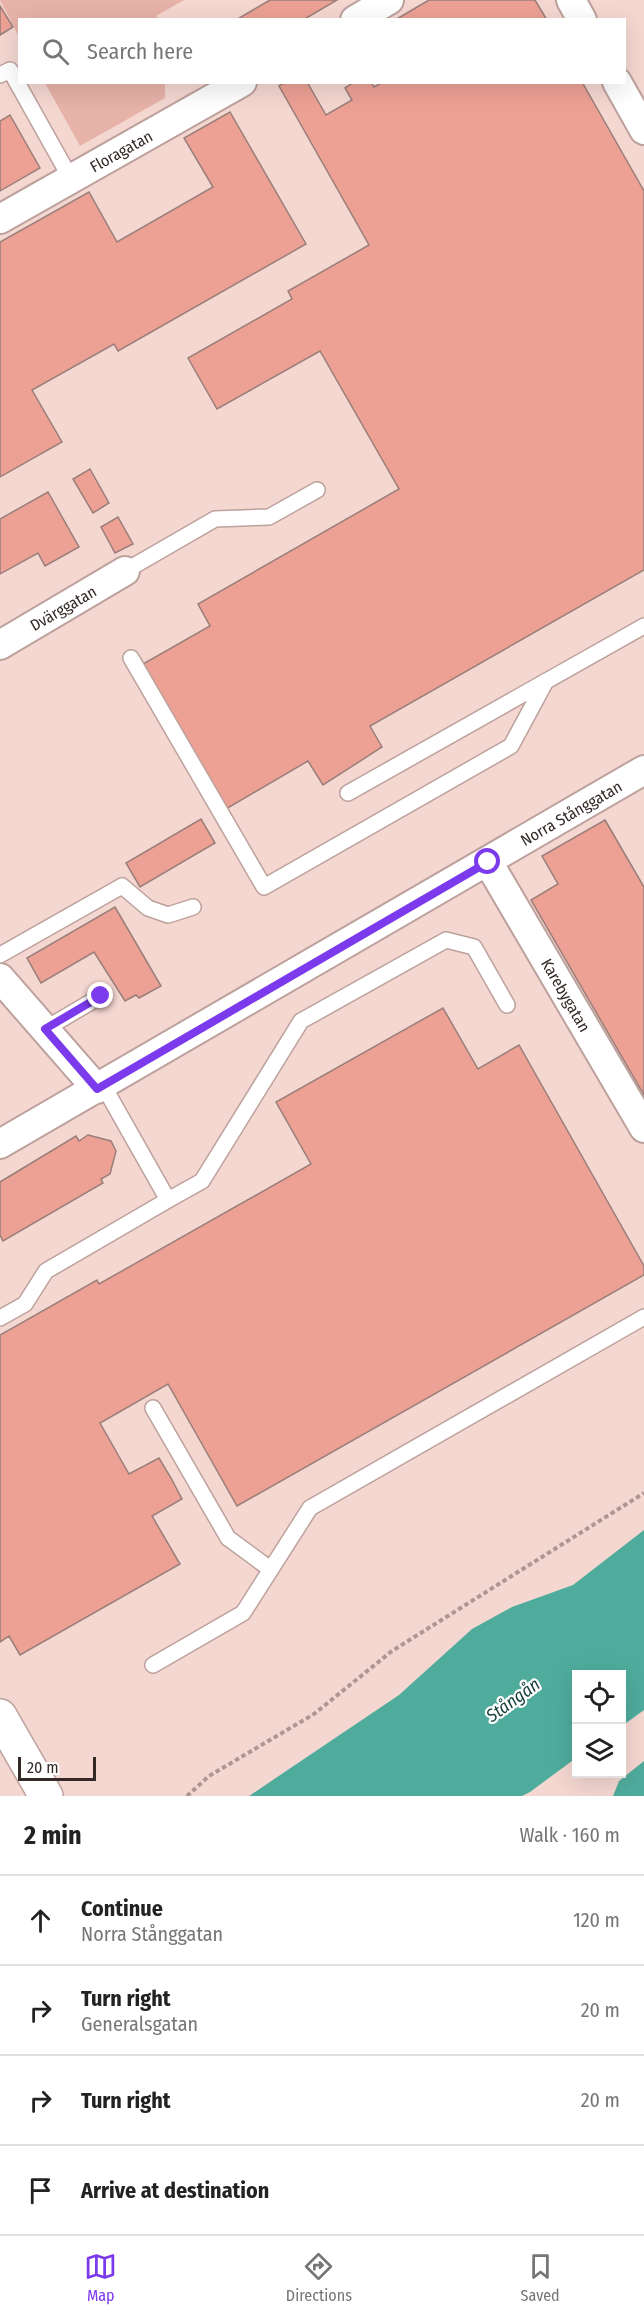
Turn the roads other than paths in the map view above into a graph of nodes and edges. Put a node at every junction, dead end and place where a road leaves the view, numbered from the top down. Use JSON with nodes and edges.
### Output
{"nodes":[{"id":1,"x":389,"y":0,"type":"edge"},
{"id":2,"x":571,"y":0,"type":"edge"},
{"id":3,"x":358,"y":18,"type":"edge"},
{"id":4,"x":581,"y":18,"type":"edge"},
{"id":5,"x":0,"y":75,"type":"edge"},
{"id":6,"x":238,"y":84,"type":"edge"},
{"id":7,"x":618,"y":84,"type":"edge"},
{"id":8,"x":644,"y":130,"type":"edge"},
{"id":9,"x":71,"y":178,"type":"junction"},
{"id":10,"x":0,"y":219,"type":"edge"},
{"id":11,"x":317,"y":490,"type":"dead end"},
{"id":12,"x":125,"y":572,"type":"joint"},
{"id":13,"x":644,"y":626,"type":"edge"},
{"id":14,"x":0,"y":645,"type":"edge"},
{"id":15,"x":131,"y":658,"type":"dead end"},
{"id":16,"x":546,"y":681,"type":"junction"},
{"id":17,"x":644,"y":770,"type":"edge"},
{"id":18,"x":348,"y":793,"type":"dead end"},
{"id":19,"x":488,"y":862,"type":"junction"},
{"id":20,"x":193,"y":907,"type":"dead end"},
{"id":21,"x":0,"y":955,"type":"edge"},
{"id":22,"x":0,"y":978,"type":"edge"},
{"id":23,"x":101,"y":996,"type":"dead end"},
{"id":24,"x":507,"y":1005,"type":"dead end"},
{"id":25,"x":45,"y":1029,"type":"junction"},
{"id":26,"x":100,"y":1087,"type":"junction"},
{"id":27,"x":644,"y":1128,"type":"edge"},
{"id":28,"x":0,"y":1144,"type":"edge"},
{"id":29,"x":168,"y":1200,"type":"junction"},
{"id":30,"x":644,"y":1317,"type":"edge"},
{"id":31,"x":0,"y":1318,"type":"edge"},
{"id":32,"x":153,"y":1408,"type":"dead end"},
{"id":33,"x":270,"y":1569,"type":"junction"},
{"id":34,"x":153,"y":1665,"type":"dead end"},
{"id":35,"x":0,"y":1716,"type":"edge"},
{"id":36,"x":46,"y":1796,"type":"edge"}],
"edges":[{"from":1,"to":3,"type":"street"},
{"from":2,"to":4,"type":"street"},
{"from":5,"to":9,"type":"lane"},
{"from":6,"to":9,"type":"street","name":"Floragatan"},
{"from":7,"to":8,"type":"street"},
{"from":9,"to":10,"type":"street","name":"Floragatan"},
{"from":11,"to":12,"type":"lane"},
{"from":12,"to":14,"type":"street","name":"Dvärggatan"},
{"from":13,"to":16,"type":"lane"},
{"from":15,"to":16,"type":"lane"},
{"from":16,"to":18,"type":"lane"},
{"from":17,"to":19,"type":"street","name":"Norra Stånggatan"},
{"from":19,"to":26,"type":"street","name":"Norra Stånggatan"},
{"from":19,"to":27,"type":"street","name":"Karebygatan"},
{"from":20,"to":21,"type":"lane"},
{"from":22,"to":25,"type":"street"},
{"from":23,"to":25,"type":"lane"},
{"from":24,"to":29,"type":"lane"},
{"from":25,"to":26,"type":"street"},
{"from":26,"to":28,"type":"street","name":"Norra Stånggatan"},
{"from":26,"to":29,"type":"lane"},
{"from":29,"to":31,"type":"lane"},
{"from":30,"to":33,"type":"lane"},
{"from":32,"to":33,"type":"lane"},
{"from":33,"to":34,"type":"lane"},
{"from":35,"to":36,"type":"main road"}]}
